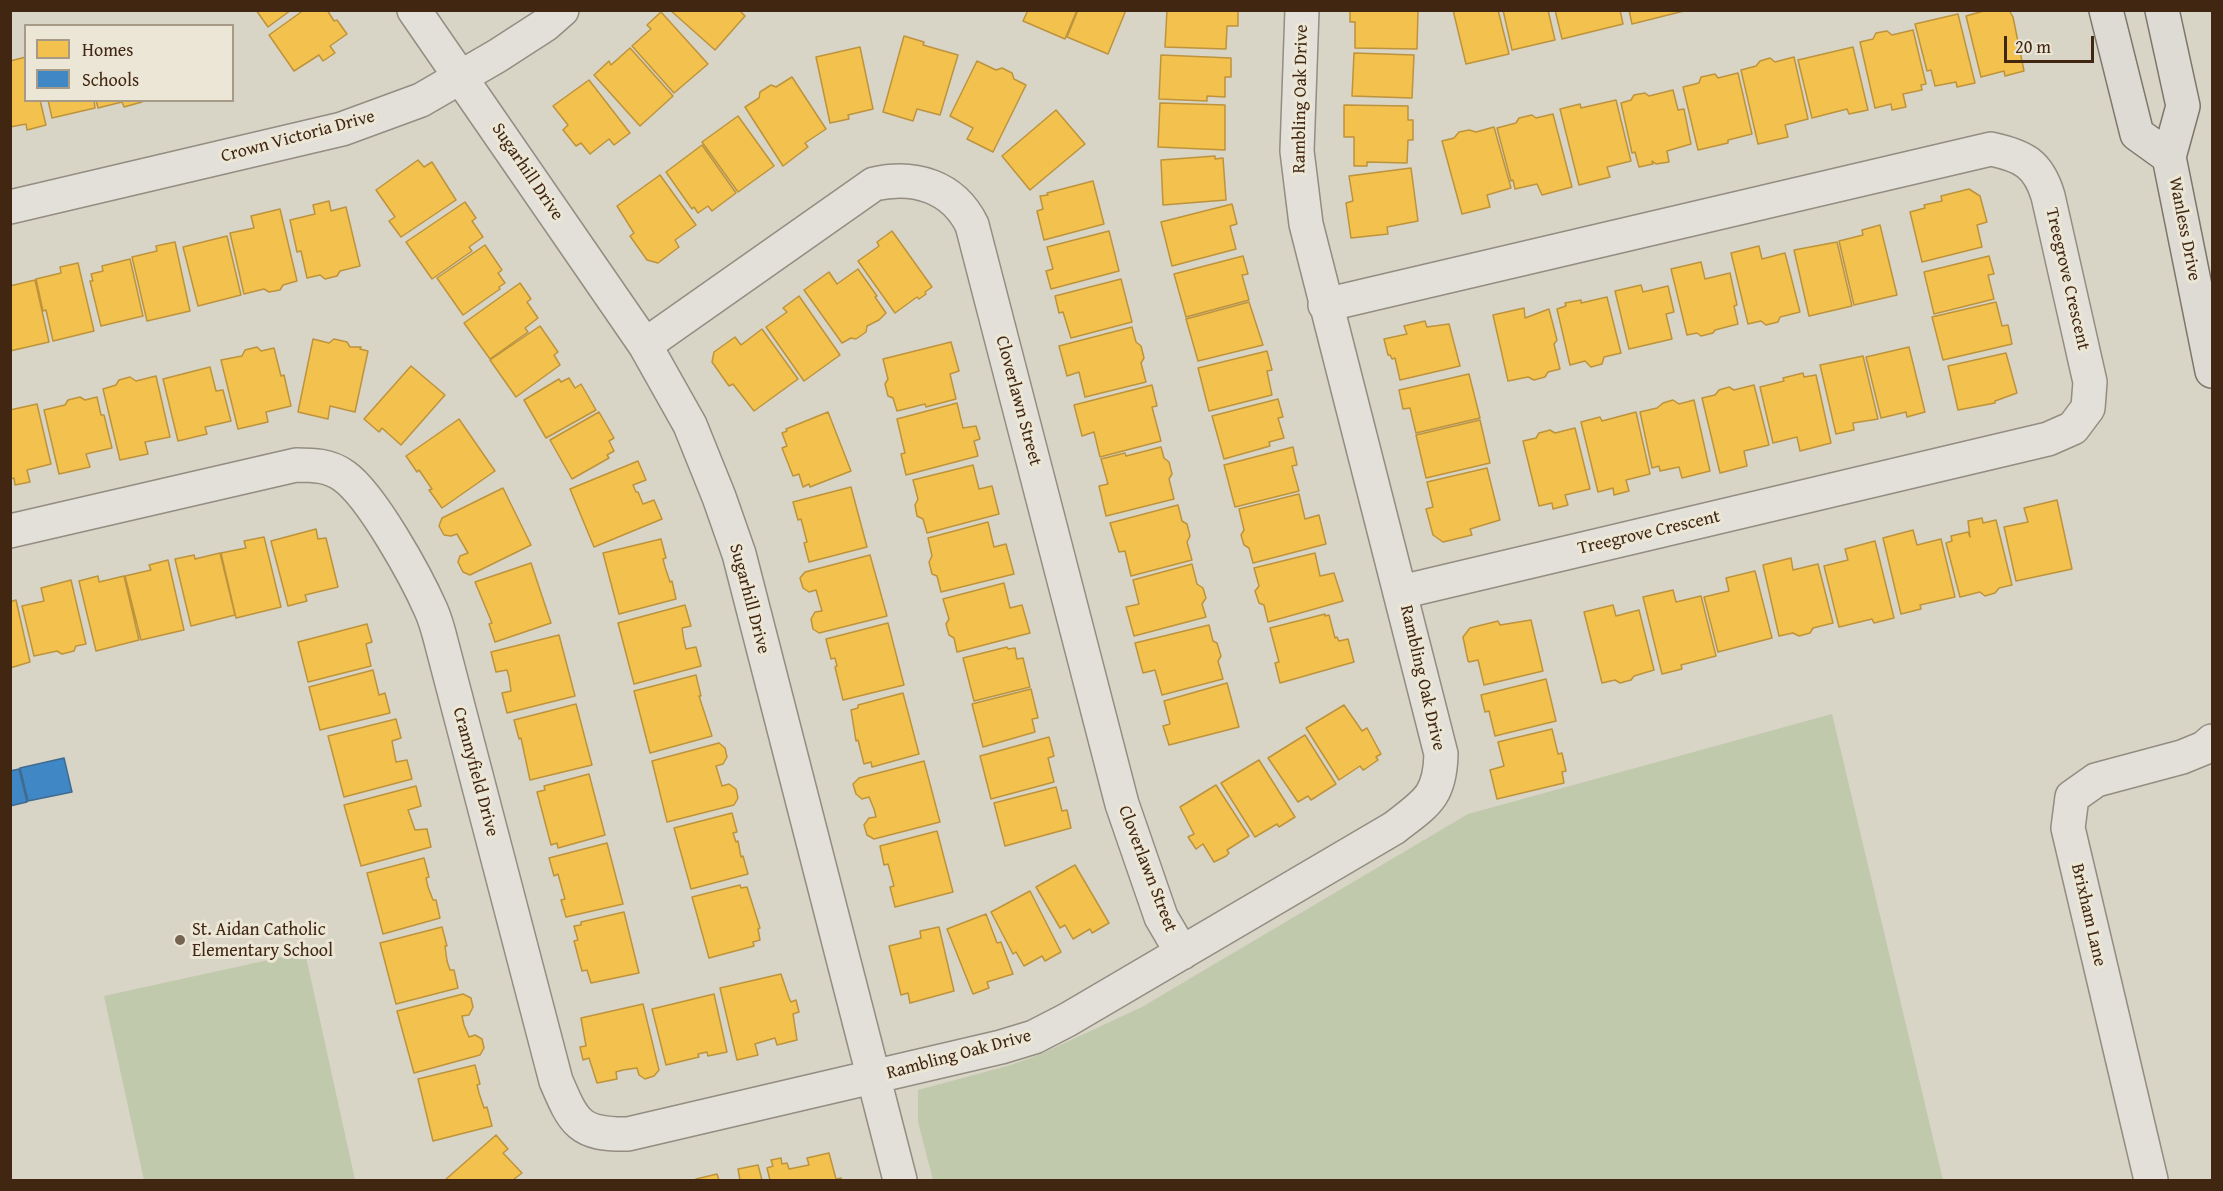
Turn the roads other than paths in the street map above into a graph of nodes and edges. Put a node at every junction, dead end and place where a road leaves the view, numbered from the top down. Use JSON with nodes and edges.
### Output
{"nodes":[{"id":1,"x":414,"y":10,"type":"edge"},
{"id":2,"x":562,"y":10,"type":"edge"},
{"id":3,"x":1302,"y":10,"type":"edge"},
{"id":4,"x":2106,"y":10,"type":"edge"},
{"id":5,"x":2162,"y":10,"type":"edge"},
{"id":6,"x":462,"y":78,"type":"junction"},
{"id":7,"x":2169,"y":158,"type":"junction"},
{"id":8,"x":10,"y":207,"type":"edge"},
{"id":9,"x":1326,"y":305,"type":"junction"},
{"id":10,"x":645,"y":345,"type":"junction"},
{"id":11,"x":2212,"y":371,"type":"edge"},
{"id":12,"x":10,"y":531,"type":"edge"},
{"id":13,"x":1401,"y":592,"type":"junction"},
{"id":14,"x":2212,"y":741,"type":"edge"},
{"id":15,"x":1182,"y":953,"type":"junction"},
{"id":16,"x":873,"y":1078,"type":"junction"},
{"id":17,"x":900,"y":1180,"type":"edge"},
{"id":18,"x":2151,"y":1180,"type":"edge"}],
"edges":[{"from":1,"to":6,"type":"street","name":"Sugarhill Drive"},
{"from":2,"to":6,"type":"street","name":"Crown Victoria Drive"},
{"from":3,"to":9,"type":"street","name":"Rambling Oak Drive"},
{"from":4,"to":7,"type":"main road","name":"Wanless Drive"},
{"from":5,"to":7,"type":"main road","name":"Wanless Drive"},
{"from":6,"to":8,"type":"street","name":"Crown Victoria Drive"},
{"from":6,"to":10,"type":"street","name":"Sugarhill Drive"},
{"from":7,"to":11,"type":"main road","name":"Wanless Drive"},
{"from":9,"to":13,"type":"street","name":"Rambling Oak Drive"},
{"from":9,"to":13,"type":"street","name":"Treegrove Crescent"},
{"from":10,"to":15,"type":"street","name":"Cloverlawn Street"},
{"from":10,"to":16,"type":"street","name":"Sugarhill Drive"},
{"from":12,"to":16,"type":"street","name":"Crannyfield Drive"},
{"from":13,"to":15,"type":"street","name":"Rambling Oak Drive"},
{"from":14,"to":18,"type":"street","name":"Brixham Lane"},
{"from":15,"to":16,"type":"street","name":"Rambling Oak Drive"},
{"from":16,"to":17,"type":"street","name":"Sugarhill Drive"}]}
